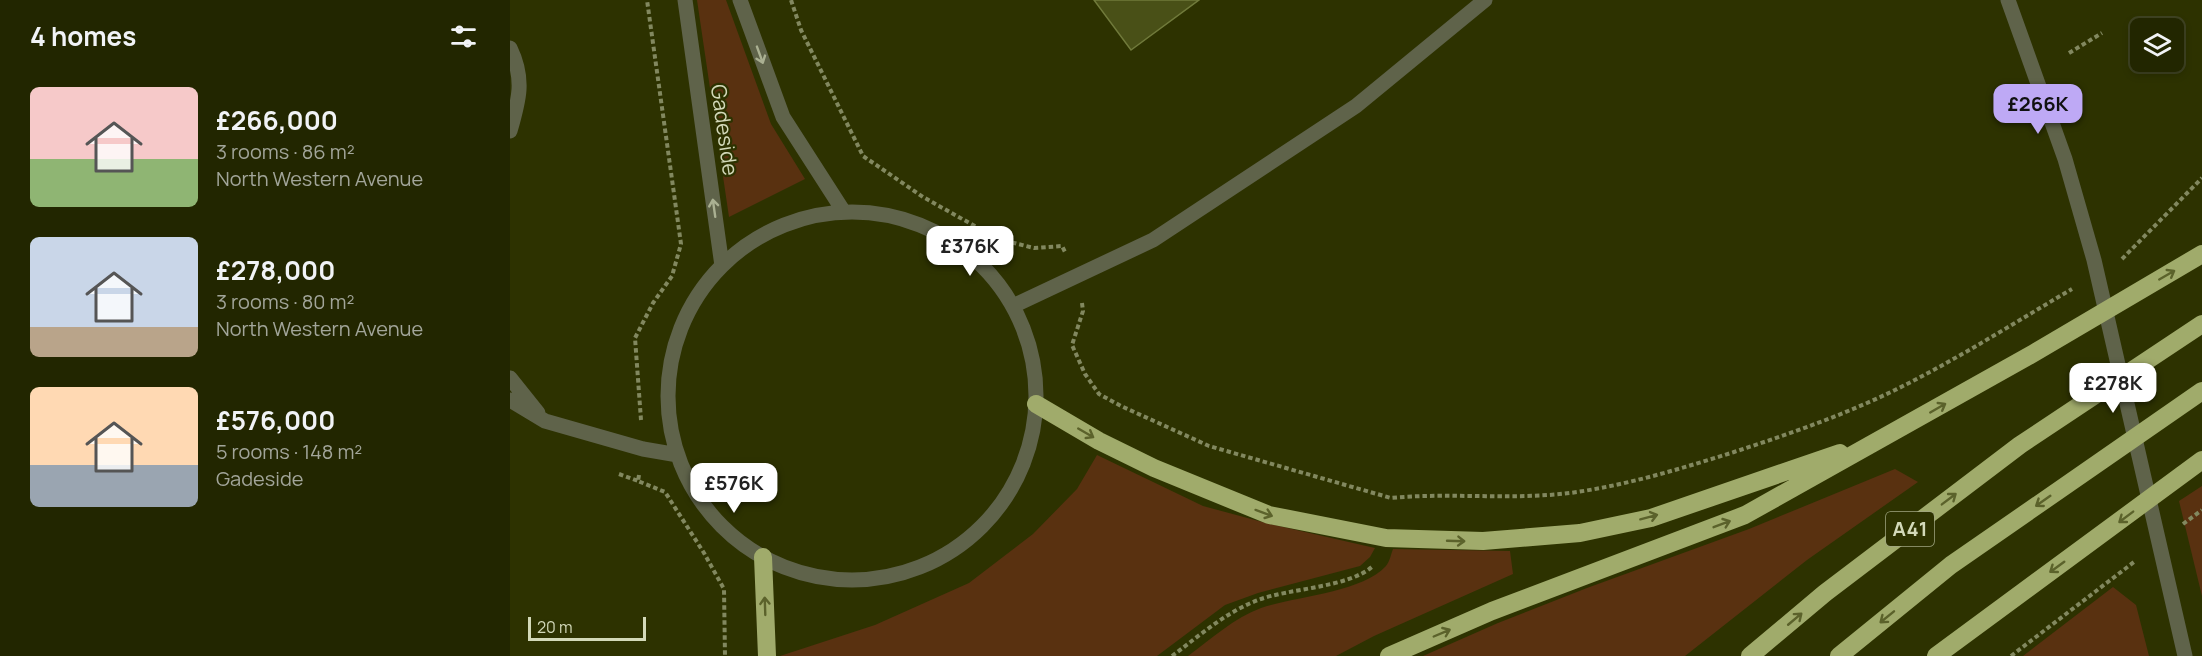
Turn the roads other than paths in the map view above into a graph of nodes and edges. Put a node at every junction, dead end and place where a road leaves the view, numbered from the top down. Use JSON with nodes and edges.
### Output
{"nodes":[{"id":1,"x":685,"y":0,"type":"edge"},
{"id":2,"x":740,"y":0,"type":"edge"},
{"id":3,"x":1485,"y":0,"type":"edge"},
{"id":4,"x":2008,"y":0,"type":"edge"},
{"id":5,"x":510,"y":48,"type":"edge"},
{"id":6,"x":510,"y":131,"type":"edge"},
{"id":7,"x":844,"y":212,"type":"junction"},
{"id":8,"x":2202,"y":254,"type":"edge"},
{"id":9,"x":722,"y":266,"type":"junction"},
{"id":10,"x":1013,"y":306,"type":"junction"},
{"id":11,"x":2202,"y":324,"type":"edge"},
{"id":12,"x":510,"y":378,"type":"edge"},
{"id":13,"x":2202,"y":391,"type":"edge"},
{"id":14,"x":510,"y":400,"type":"edge"},
{"id":15,"x":1036,"y":404,"type":"junction"},
{"id":16,"x":545,"y":421,"type":"junction"},
{"id":17,"x":1887,"y":436,"type":"junction"},
{"id":18,"x":678,"y":455,"type":"junction"},
{"id":19,"x":2202,"y":460,"type":"edge"},
{"id":20,"x":763,"y":557,"type":"junction"},
{"id":21,"x":767,"y":656,"type":"edge"},
{"id":22,"x":1389,"y":656,"type":"edge"},
{"id":23,"x":1750,"y":656,"type":"edge"},
{"id":24,"x":1839,"y":656,"type":"edge"},
{"id":25,"x":1936,"y":656,"type":"edge"},
{"id":26,"x":2186,"y":656,"type":"edge"}],
"edges":[{"from":9,"to":1,"type":"street","name":"Gadeside","one_way":true},
{"from":2,"to":7,"type":"street","one_way":true},
{"from":3,"to":10,"type":"street"},
{"from":4,"to":26,"type":"street"},
{"from":5,"to":6,"type":"street"},
{"from":7,"to":9,"type":"street"},
{"from":7,"to":10,"type":"street"},
{"from":17,"to":8,"type":"highway","one_way":true},
{"from":9,"to":18,"type":"street"},
{"from":10,"to":15,"type":"street"},
{"from":23,"to":11,"type":"highway","number":"A41","one_way":true},
{"from":12,"to":16,"type":"street"},
{"from":13,"to":24,"type":"highway","number":"A41","one_way":true},
{"from":14,"to":16,"type":"street"},
{"from":15,"to":17,"type":"highway","one_way":true},
{"from":15,"to":20,"type":"street"},
{"from":16,"to":18,"type":"street"},
{"from":22,"to":17,"type":"highway","one_way":true},
{"from":18,"to":20,"type":"street"},
{"from":19,"to":25,"type":"highway","one_way":true},
{"from":21,"to":20,"type":"highway","one_way":true}]}
